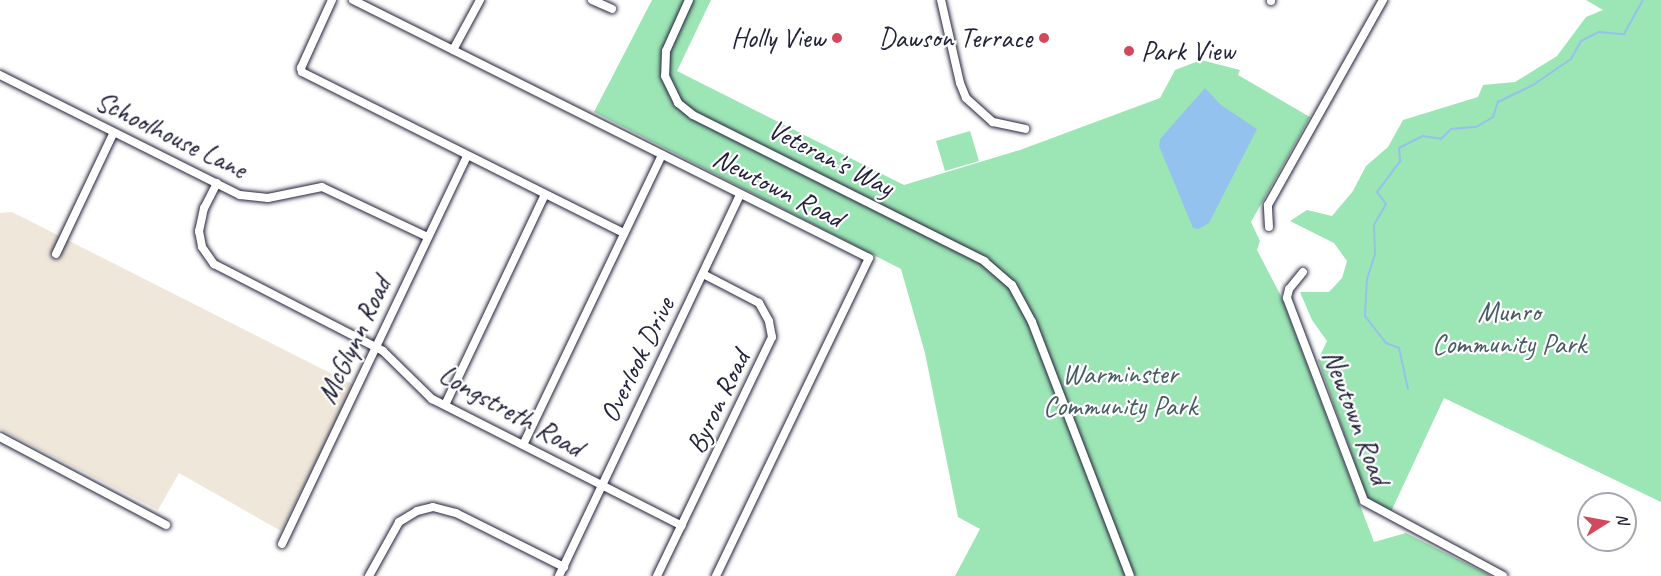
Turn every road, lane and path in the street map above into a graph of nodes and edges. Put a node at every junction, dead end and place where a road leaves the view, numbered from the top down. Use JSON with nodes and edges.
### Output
{"nodes":[{"id":1,"x":332,"y":0,"type":"edge"},
{"id":2,"x":352,"y":0,"type":"edge"},
{"id":3,"x":480,"y":0,"type":"edge"},
{"id":4,"x":592,"y":0,"type":"edge"},
{"id":5,"x":689,"y":0,"type":"edge"},
{"id":6,"x":941,"y":0,"type":"edge"},
{"id":7,"x":1383,"y":0,"type":"edge"},
{"id":8,"x":612,"y":9,"type":"dead end"},
{"id":9,"x":453,"y":50,"type":"junction"},
{"id":10,"x":0,"y":75,"type":"edge"},
{"id":11,"x":1025,"y":129,"type":"dead end"},
{"id":12,"x":113,"y":134,"type":"junction"},
{"id":13,"x":662,"y":155,"type":"junction"},
{"id":14,"x":467,"y":156,"type":"junction"},
{"id":15,"x":217,"y":183,"type":"junction"},
{"id":16,"x":545,"y":194,"type":"junction"},
{"id":17,"x":740,"y":195,"type":"junction"},
{"id":18,"x":1269,"y":228,"type":"dead end"},
{"id":19,"x":624,"y":233,"type":"junction"},
{"id":20,"x":428,"y":237,"type":"junction"},
{"id":21,"x":56,"y":254,"type":"dead end"},
{"id":22,"x":1303,"y":272,"type":"dead end"},
{"id":23,"x":703,"y":274,"type":"junction"},
{"id":24,"x":376,"y":348,"type":"junction"},
{"id":25,"x":445,"y":405,"type":"junction"},
{"id":26,"x":0,"y":437,"type":"edge"},
{"id":27,"x":523,"y":445,"type":"junction"},
{"id":28,"x":602,"y":486,"type":"junction"},
{"id":29,"x":166,"y":525,"type":"dead end"},
{"id":30,"x":682,"y":526,"type":"junction"},
{"id":31,"x":282,"y":544,"type":"dead end"},
{"id":32,"x":564,"y":567,"type":"junction"},
{"id":33,"x":369,"y":576,"type":"edge"},
{"id":34,"x":559,"y":576,"type":"edge"},
{"id":35,"x":657,"y":576,"type":"edge"},
{"id":36,"x":716,"y":576,"type":"edge"},
{"id":37,"x":1130,"y":576,"type":"edge"},
{"id":38,"x":1503,"y":576,"type":"edge"}],
"edges":[{"from":1,"to":14,"type":"street"},
{"from":2,"to":9,"type":"street","name":"Newtown Road"},
{"from":3,"to":9,"type":"street"},
{"from":4,"to":8,"type":"street"},
{"from":5,"to":37,"type":"street","name":"Veteran's Way"},
{"from":6,"to":11,"type":"street"},
{"from":7,"to":18,"type":"street"},
{"from":9,"to":13,"type":"street","name":"Newtown Road"},
{"from":10,"to":12,"type":"street","name":"Schoolhouse Lane"},
{"from":12,"to":15,"type":"street","name":"Schoolhouse Lane"},
{"from":12,"to":21,"type":"street"},
{"from":13,"to":17,"type":"street","name":"Newtown Road"},
{"from":13,"to":19,"type":"street"},
{"from":14,"to":16,"type":"street"},
{"from":14,"to":20,"type":"street","name":"McGlynn Road"},
{"from":15,"to":20,"type":"street","name":"Schoolhouse Lane"},
{"from":15,"to":24,"type":"street","name":"Longstreth Road"},
{"from":16,"to":19,"type":"street"},
{"from":16,"to":25,"type":"street"},
{"from":17,"to":23,"type":"street","name":"Overlook Drive"},
{"from":17,"to":36,"type":"street","name":"Newtown Road"},
{"from":19,"to":27,"type":"street"},
{"from":20,"to":24,"type":"street","name":"McGlynn Road"},
{"from":22,"to":38,"type":"street","name":"Newtown Road"},
{"from":23,"to":28,"type":"street","name":"Overlook Drive"},
{"from":23,"to":30,"type":"street","name":"Byron Road"},
{"from":24,"to":25,"type":"street","name":"Longstreth Road"},
{"from":24,"to":31,"type":"street","name":"McGlynn Road"},
{"from":25,"to":27,"type":"street","name":"Longstreth Road"},
{"from":26,"to":29,"type":"street"},
{"from":27,"to":28,"type":"street","name":"Longstreth Road"},
{"from":28,"to":30,"type":"street","name":"Longstreth Road"},
{"from":28,"to":32,"type":"street","name":"Overlook Drive"},
{"from":30,"to":35,"type":"street","name":"Byron Road"},
{"from":32,"to":33,"type":"street"},
{"from":32,"to":34,"type":"street","name":"Overlook Drive"}]}
